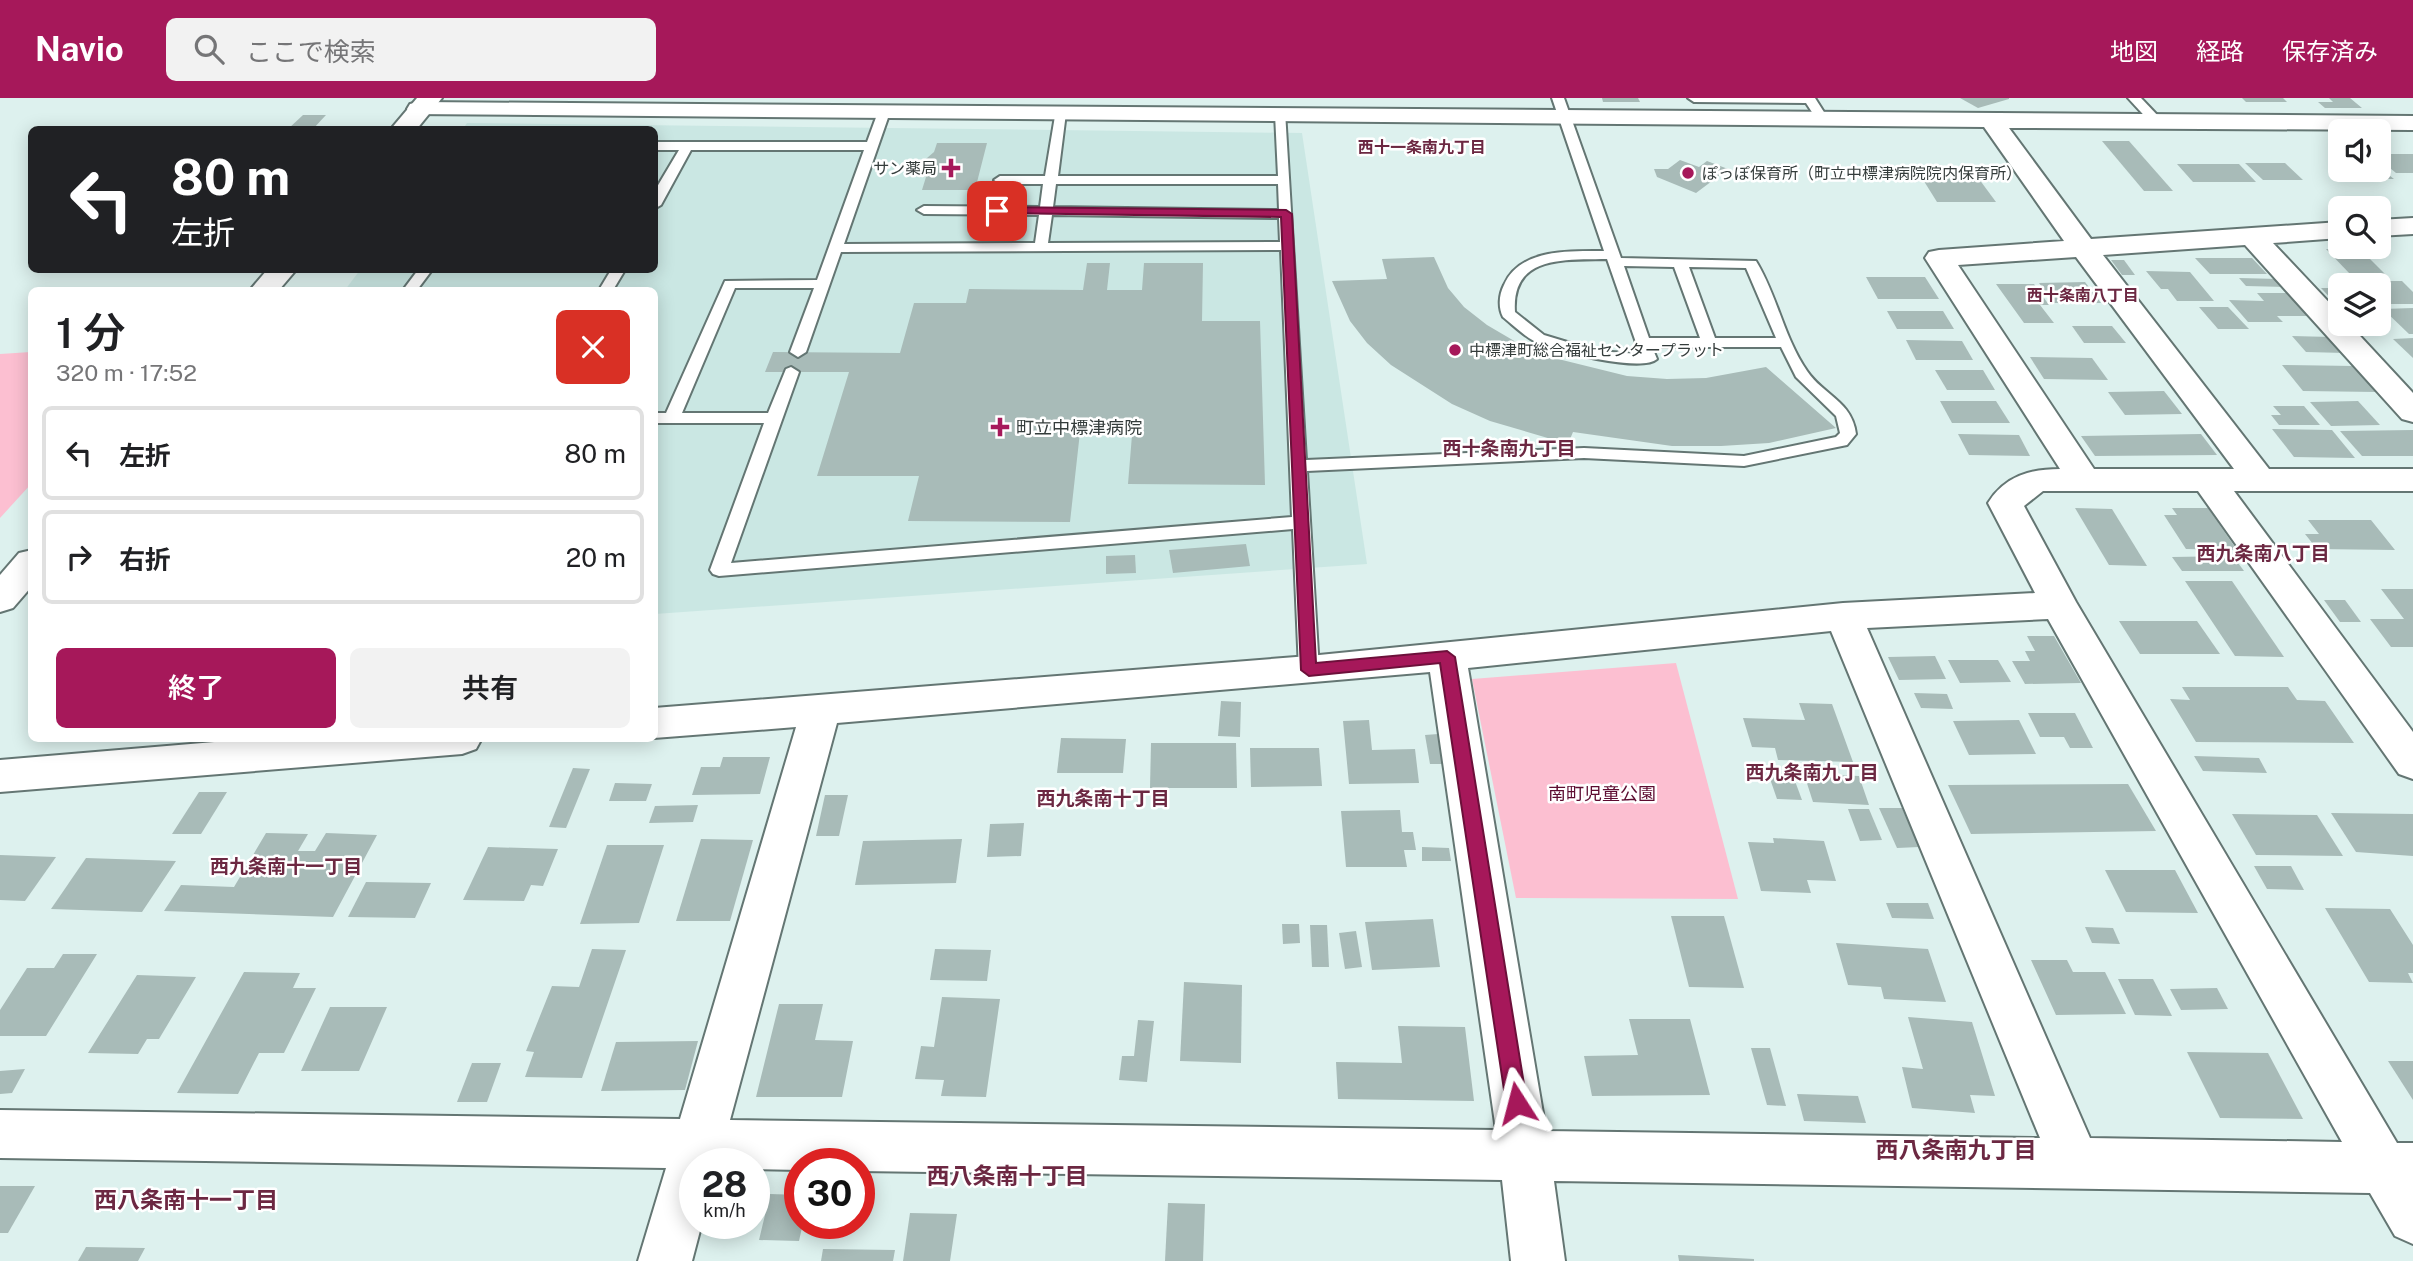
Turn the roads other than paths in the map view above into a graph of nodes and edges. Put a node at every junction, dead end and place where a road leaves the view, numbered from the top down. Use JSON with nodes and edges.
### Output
{"nodes":[{"id":1,"x":1695,"y":98,"type":"edge"},
{"id":2,"x":2134,"y":98,"type":"edge"},
{"id":3,"x":424,"y":103,"type":"edge"},
{"id":4,"x":796,"y":105,"type":"edge"},
{"id":5,"x":987,"y":106,"type":"edge"},
{"id":6,"x":1170,"y":106,"type":"edge"},
{"id":7,"x":1356,"y":106,"type":"edge"},
{"id":8,"x":1561,"y":108,"type":"edge"},
{"id":9,"x":884,"y":113,"type":"junction"},
{"id":10,"x":1060,"y":114,"type":"junction"},
{"id":11,"x":1281,"y":114,"type":"junction"},
{"id":12,"x":1823,"y":120,"type":"junction"},
{"id":13,"x":1991,"y":120,"type":"junction"},
{"id":14,"x":2156,"y":121,"type":"junction"},
{"id":15,"x":2413,"y":123,"type":"edge"},
{"id":16,"x":405,"y":126,"type":"edge"},
{"id":17,"x":658,"y":146,"type":"edge"},
{"id":18,"x":687,"y":146,"type":"junction"},
{"id":19,"x":872,"y":146,"type":"junction"},
{"id":20,"x":1000,"y":180,"type":"dead end"},
{"id":21,"x":1051,"y":180,"type":"junction"},
{"id":22,"x":1285,"y":180,"type":"junction"},
{"id":23,"x":658,"y":198,"type":"edge"},
{"id":24,"x":924,"y":211,"type":"dead end"},
{"id":25,"x":1046,"y":211,"type":"junction"},
{"id":26,"x":1286,"y":214,"type":"junction"},
{"id":27,"x":2413,"y":226,"type":"edge"},
{"id":28,"x":2391,"y":227,"type":"edge"},
{"id":29,"x":2328,"y":231,"type":"edge"},
{"id":30,"x":2251,"y":235,"type":"junction"},
{"id":31,"x":1288,"y":246,"type":"junction"},
{"id":32,"x":2082,"y":246,"type":"junction"},
{"id":33,"x":1041,"y":247,"type":"junction"},
{"id":34,"x":836,"y":248,"type":"junction"},
{"id":35,"x":1614,"y":258,"type":"junction"},
{"id":36,"x":1680,"y":263,"type":"junction"},
{"id":37,"x":279,"y":273,"type":"edge"},
{"id":38,"x":822,"y":284,"type":"junction"},
{"id":39,"x":267,"y":287,"type":"edge"},
{"id":40,"x":1643,"y":342,"type":"junction"},
{"id":41,"x":1709,"y":342,"type":"junction"},
{"id":42,"x":1786,"y":343,"type":"junction"},
{"id":43,"x":798,"y":352,"type":"dead end"},
{"id":44,"x":791,"y":372,"type":"dead end"},
{"id":45,"x":2413,"y":412,"type":"edge"},
{"id":46,"x":658,"y":418,"type":"edge"},
{"id":47,"x":672,"y":418,"type":"junction"},
{"id":48,"x":774,"y":418,"type":"junction"},
{"id":49,"x":1299,"y":466,"type":"junction"},
{"id":50,"x":2207,"y":479,"type":"junction"},
{"id":51,"x":2259,"y":479,"type":"junction"},
{"id":52,"x":2084,"y":480,"type":"junction"},
{"id":53,"x":2413,"y":480,"type":"edge"},
{"id":54,"x":1301,"y":522,"type":"junction"},
{"id":55,"x":28,"y":567,"type":"edge"},
{"id":56,"x":0,"y":599,"type":"edge"},
{"id":57,"x":2059,"y":605,"type":"junction"},
{"id":58,"x":1843,"y":616,"type":"junction"},
{"id":59,"x":1447,"y":657,"type":"junction"},
{"id":60,"x":1309,"y":670,"type":"junction"},
{"id":61,"x":821,"y":709,"type":"junction"},
{"id":62,"x":658,"y":723,"type":"edge"},
{"id":63,"x":413,"y":742,"type":"edge"},
{"id":64,"x":2413,"y":763,"type":"edge"},
{"id":65,"x":0,"y":776,"type":"edge"},
{"id":66,"x":0,"y":1134,"type":"edge"},
{"id":67,"x":697,"y":1144,"type":"junction"},
{"id":68,"x":1525,"y":1156,"type":"junction"},
{"id":69,"x":2076,"y":1164,"type":"junction"},
{"id":70,"x":2399,"y":1168,"type":"edge"},
{"id":71,"x":2413,"y":1218,"type":"edge"},
{"id":72,"x":665,"y":1261,"type":"edge"},
{"id":73,"x":1538,"y":1261,"type":"edge"}],
"edges":[{"from":1,"to":12,"type":"lane"},
{"from":2,"to":14,"type":"lane"},
{"from":3,"to":4,"type":"main road"},
{"from":3,"to":16,"type":"main road"},
{"from":4,"to":9,"type":"main road"},
{"from":5,"to":9,"type":"main road"},
{"from":5,"to":10,"type":"main road"},
{"from":6,"to":10,"type":"main road"},
{"from":6,"to":11,"type":"main road"},
{"from":7,"to":8,"type":"main road"},
{"from":7,"to":11,"type":"main road"},
{"from":8,"to":12,"type":"main road"},
{"from":8,"to":35,"type":"lane"},
{"from":9,"to":19,"type":"lane"},
{"from":10,"to":21,"type":"lane"},
{"from":11,"to":22,"type":"lane"},
{"from":12,"to":13,"type":"main road"},
{"from":13,"to":14,"type":"main road"},
{"from":13,"to":32,"type":"main road"},
{"from":14,"to":15,"type":"main road"},
{"from":17,"to":18,"type":"lane"},
{"from":18,"to":19,"type":"lane"},
{"from":18,"to":23,"type":"lane"},
{"from":19,"to":34,"type":"lane"},
{"from":20,"to":21,"type":"lane"},
{"from":21,"to":22,"type":"lane"},
{"from":21,"to":25,"type":"lane"},
{"from":22,"to":26,"type":"lane"},
{"from":24,"to":25,"type":"lane"},
{"from":25,"to":26,"type":"lane"},
{"from":25,"to":33,"type":"lane"},
{"from":26,"to":31,"type":"lane"},
{"from":27,"to":28,"type":"main road"},
{"from":29,"to":30,"type":"main road"},
{"from":30,"to":32,"type":"main road"},
{"from":30,"to":45,"type":"main road"},
{"from":31,"to":33,"type":"lane"},
{"from":31,"to":49,"type":"lane"},
{"from":32,"to":51,"type":"main road"},
{"from":32,"to":52,"type":"main road"},
{"from":33,"to":34,"type":"lane"},
{"from":34,"to":38,"type":"lane"},
{"from":35,"to":36,"type":"lane"},
{"from":35,"to":40,"type":"lane"},
{"from":35,"to":40,"type":"lane"},
{"from":36,"to":41,"type":"lane"},
{"from":36,"to":42,"type":"lane"},
{"from":37,"to":39,"type":"main road"},
{"from":38,"to":43,"type":"lane"},
{"from":38,"to":47,"type":"lane"},
{"from":40,"to":41,"type":"lane"},
{"from":41,"to":42,"type":"lane"},
{"from":42,"to":49,"type":"lane"},
{"from":44,"to":48,"type":"lane"},
{"from":46,"to":47,"type":"lane"},
{"from":47,"to":48,"type":"lane"},
{"from":48,"to":54,"type":"lane"},
{"from":49,"to":54,"type":"lane"},
{"from":50,"to":51,"type":"main road"},
{"from":50,"to":52,"type":"main road"},
{"from":50,"to":64,"type":"main road"},
{"from":51,"to":53,"type":"main road"},
{"from":52,"to":57,"type":"main road"},
{"from":54,"to":60,"type":"lane"},
{"from":55,"to":56,"type":"main road"},
{"from":57,"to":58,"type":"main road"},
{"from":57,"to":70,"type":"main road"},
{"from":58,"to":59,"type":"main road"},
{"from":58,"to":69,"type":"main road"},
{"from":59,"to":60,"type":"main road"},
{"from":59,"to":68,"type":"main road"},
{"from":60,"to":61,"type":"main road"},
{"from":61,"to":62,"type":"main road"},
{"from":61,"to":67,"type":"main road"},
{"from":63,"to":65,"type":"main road"},
{"from":66,"to":67,"type":"main road"},
{"from":67,"to":68,"type":"main road"},
{"from":67,"to":72,"type":"main road"},
{"from":68,"to":69,"type":"main road"},
{"from":68,"to":73,"type":"main road"},
{"from":69,"to":70,"type":"main road"},
{"from":70,"to":71,"type":"main road"}]}
